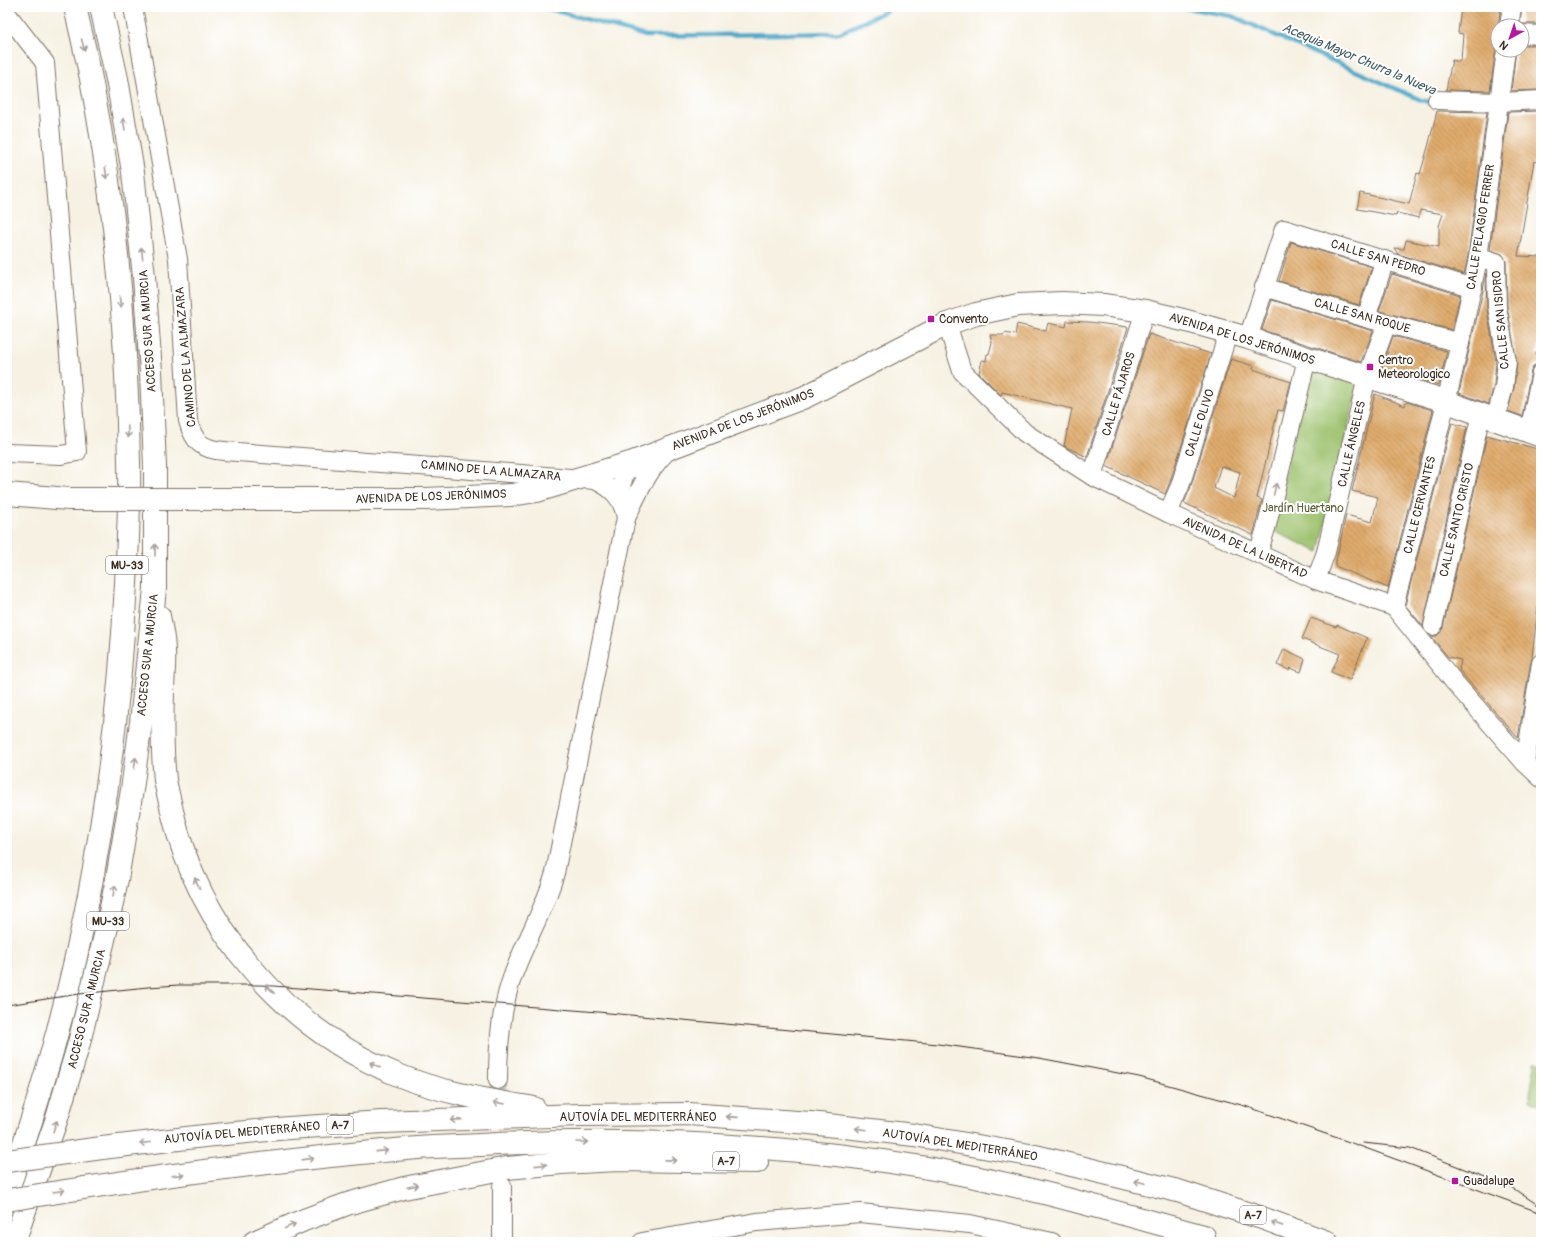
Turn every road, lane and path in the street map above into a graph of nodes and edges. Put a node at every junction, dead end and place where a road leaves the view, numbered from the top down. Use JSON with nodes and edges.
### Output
{"nodes":[{"id":1,"x":75,"y":7,"type":"edge"},
{"id":2,"x":101,"y":7,"type":"edge"},
{"id":3,"x":133,"y":7,"type":"edge"},
{"id":4,"x":1512,"y":7,"type":"edge"},
{"id":5,"x":7,"y":14,"type":"edge"},
{"id":6,"x":1511,"y":18,"type":"edge"},
{"id":7,"x":1530,"y":34,"type":"edge"},
{"id":8,"x":1541,"y":35,"type":"edge"},
{"id":9,"x":1505,"y":58,"type":"edge"},
{"id":10,"x":1437,"y":100,"type":"dead end"},
{"id":11,"x":1541,"y":100,"type":"edge"},
{"id":12,"x":1499,"y":102,"type":"junction"},
{"id":13,"x":1284,"y":229,"type":"joint"},
{"id":14,"x":1478,"y":258,"type":"junction"},
{"id":15,"x":1385,"y":260,"type":"junction"},
{"id":16,"x":1264,"y":287,"type":"junction"},
{"id":17,"x":1473,"y":288,"type":"junction"},
{"id":18,"x":1145,"y":311,"type":"junction"},
{"id":19,"x":1366,"y":318,"type":"junction"},
{"id":20,"x":947,"y":324,"type":"junction"},
{"id":21,"x":1387,"y":324,"type":"junction"},
{"id":22,"x":1238,"y":335,"type":"junction"},
{"id":23,"x":1460,"y":343,"type":"junction"},
{"id":24,"x":1307,"y":358,"type":"junction"},
{"id":25,"x":1541,"y":373,"type":"edge"},
{"id":26,"x":1368,"y":377,"type":"junction"},
{"id":27,"x":1446,"y":402,"type":"junction"},
{"id":28,"x":1488,"y":417,"type":"junction"},
{"id":29,"x":1535,"y":434,"type":"edge"},
{"id":30,"x":674,"y":446,"type":"junction"},
{"id":31,"x":7,"y":453,"type":"edge"},
{"id":32,"x":629,"y":463,"type":"junction"},
{"id":33,"x":1092,"y":476,"type":"junction"},
{"id":34,"x":581,"y":479,"type":"junction"},
{"id":35,"x":642,"y":486,"type":"junction"},
{"id":36,"x":7,"y":494,"type":"edge"},
{"id":37,"x":624,"y":509,"type":"junction"},
{"id":38,"x":1168,"y":513,"type":"junction"},
{"id":39,"x":1258,"y":554,"type":"junction"},
{"id":40,"x":1316,"y":580,"type":"junction"},
{"id":41,"x":155,"y":589,"type":"junction"},
{"id":42,"x":1394,"y":608,"type":"junction"},
{"id":43,"x":1433,"y":626,"type":"dead end"},
{"id":44,"x":1541,"y":663,"type":"edge"},
{"id":45,"x":1525,"y":763,"type":"junction"},
{"id":46,"x":1541,"y":778,"type":"edge"},
{"id":47,"x":498,"y":1080,"type":"tunnel mouth"},
{"id":48,"x":579,"y":1115,"type":"junction"},
{"id":49,"x":32,"y":1117,"type":"junction"},
{"id":50,"x":7,"y":1161,"type":"edge"},
{"id":51,"x":7,"y":1172,"type":"edge"},
{"id":52,"x":502,"y":1186,"type":"tunnel mouth"},
{"id":53,"x":7,"y":1192,"type":"edge"},
{"id":54,"x":7,"y":1200,"type":"edge"},
{"id":55,"x":1212,"y":1239,"type":"edge"},
{"id":56,"x":14,"y":1242,"type":"edge"},
{"id":57,"x":254,"y":1242,"type":"edge"},
{"id":58,"x":502,"y":1242,"type":"edge"},
{"id":59,"x":642,"y":1242,"type":"edge"},
{"id":60,"x":1052,"y":1242,"type":"edge"},
{"id":61,"x":1327,"y":1242,"type":"edge"}],
"edges":[{"from":1,"to":49,"type":"main road","name":"ACCESO SUR A MURCIA","number":"MU-33","one_way":true},
{"from":41,"to":2,"type":"main road","name":"ACCESO SUR A MURCIA","number":"MU-33","one_way":true},
{"from":3,"to":34,"type":"street","name":"CAMINO DE LA ALMAZARA"},
{"from":4,"to":6,"type":"street"},
{"from":5,"to":31,"type":"street"},
{"from":7,"to":8,"type":"street"},
{"from":9,"to":12,"type":"street","name":"CALLE PELAGIO FERRER"},
{"from":10,"to":12,"type":"street"},
{"from":11,"to":12,"type":"street"},
{"from":12,"to":14,"type":"street","name":"CALLE PELAGIO FERRER"},
{"from":13,"to":15,"type":"street","name":"CALLE SAN PEDRO"},
{"from":13,"to":16,"type":"street","name":"CALLE OLIVO"},
{"from":14,"to":17,"type":"street","name":"CALLE PELAGIO FERRER"},
{"from":14,"to":28,"type":"street","name":"CALLE SAN ISIDRO"},
{"from":15,"to":17,"type":"street","name":"CALLE SAN PEDRO"},
{"from":15,"to":19,"type":"street"},
{"from":16,"to":19,"type":"street","name":"CALLE SAN ROQUE"},
{"from":16,"to":22,"type":"street","name":"CALLE OLIVO"},
{"from":17,"to":23,"type":"street","name":"CALLE PELAGIO FERRER"},
{"from":18,"to":20,"type":"main road","name":"AVENIDA DE LOS JERÓNIMOS"},
{"from":18,"to":22,"type":"main road","name":"AVENIDA DE LOS JERÓNIMOS"},
{"from":18,"to":33,"type":"street","name":"CALLE PÁJAROS"},
{"from":19,"to":21,"type":"street","name":"CALLE SAN ROQUE"},
{"from":20,"to":30,"type":"main road","name":"AVENIDA DE LOS JERÓNIMOS"},
{"from":20,"to":33,"type":"street","name":"AVENIDA DE LA LIBERTAD"},
{"from":21,"to":23,"type":"street","name":"CALLE SAN ROQUE"},
{"from":21,"to":26,"type":"street","name":"CALLE ÁNGELES"},
{"from":22,"to":24,"type":"main road","name":"AVENIDA DE LOS JERÓNIMOS"},
{"from":22,"to":38,"type":"street","name":"CALLE OLIVO"},
{"from":23,"to":27,"type":"street","name":"CALLE PELAGIO FERRER"},
{"from":24,"to":26,"type":"main road","name":"AVENIDA DE LOS JERÓNIMOS"},
{"from":39,"to":24,"type":"street","one_way":true},
{"from":25,"to":29,"type":"street"},
{"from":26,"to":27,"type":"main road","name":"AVENIDA DE LOS JERÓNIMOS"},
{"from":26,"to":40,"type":"street","name":"CALLE ÁNGELES"},
{"from":27,"to":28,"type":"main road","name":"AVENIDA DE LOS JERÓNIMOS"},
{"from":27,"to":42,"type":"street","name":"CALLE CERVANTES"},
{"from":28,"to":29,"type":"main road","name":"AVENIDA DE LOS JERÓNIMOS"},
{"from":28,"to":43,"type":"street","name":"CALLE SANTO CRISTO"},
{"from":30,"to":32,"type":"main road","name":"AVENIDA DE LOS JERÓNIMOS"},
{"from":30,"to":35,"type":"street"},
{"from":32,"to":34,"type":"main road","name":"AVENIDA DE LOS JERÓNIMOS"},
{"from":32,"to":35,"type":"street"},
{"from":32,"to":37,"type":"street"},
{"from":33,"to":38,"type":"street","name":"AVENIDA DE LA LIBERTAD"},
{"from":34,"to":36,"type":"main road","name":"AVENIDA DE LOS JERÓNIMOS","bridge":true},
{"from":34,"to":37,"type":"street","name":"CAMINO DE LA ALMAZARA"},
{"from":35,"to":37,"type":"street"},
{"from":37,"to":47,"type":"street"},
{"from":38,"to":39,"type":"street","name":"AVENIDA DE LA LIBERTAD"},
{"from":39,"to":40,"type":"street","name":"AVENIDA DE LA LIBERTAD"},
{"from":40,"to":42,"type":"street","name":"AVENIDA DE LA LIBERTAD"},
{"from":48,"to":41,"type":"main road","one_way":true},
{"from":56,"to":41,"type":"main road","name":"ACCESO SUR A MURCIA","number":"MU-33","one_way":true},
{"from":42,"to":45,"type":"street"},
{"from":44,"to":45,"type":"street"},
{"from":45,"to":46,"type":"street"},
{"from":48,"to":50,"type":"main road","name":"AUTOVÍA DEL MEDITERRÁNEO","number":"A-7","one_way":true,"bridge":true},
{"from":61,"to":48,"type":"main road","name":"AUTOVÍA DEL MEDITERRÁNEO","number":"A-7","one_way":true},
{"from":49,"to":51,"type":"main road"},
{"from":49,"to":53,"type":"main road","name":"ACCESO SUR A MURCIA","number":"MU-33"},
{"from":52,"to":58,"type":"street"},
{"from":54,"to":55,"type":"main road","one_way":true,"bridge":true},
{"from":57,"to":55,"type":"main road","number":"A-7","one_way":true},
{"from":59,"to":60,"type":"street"}]}
